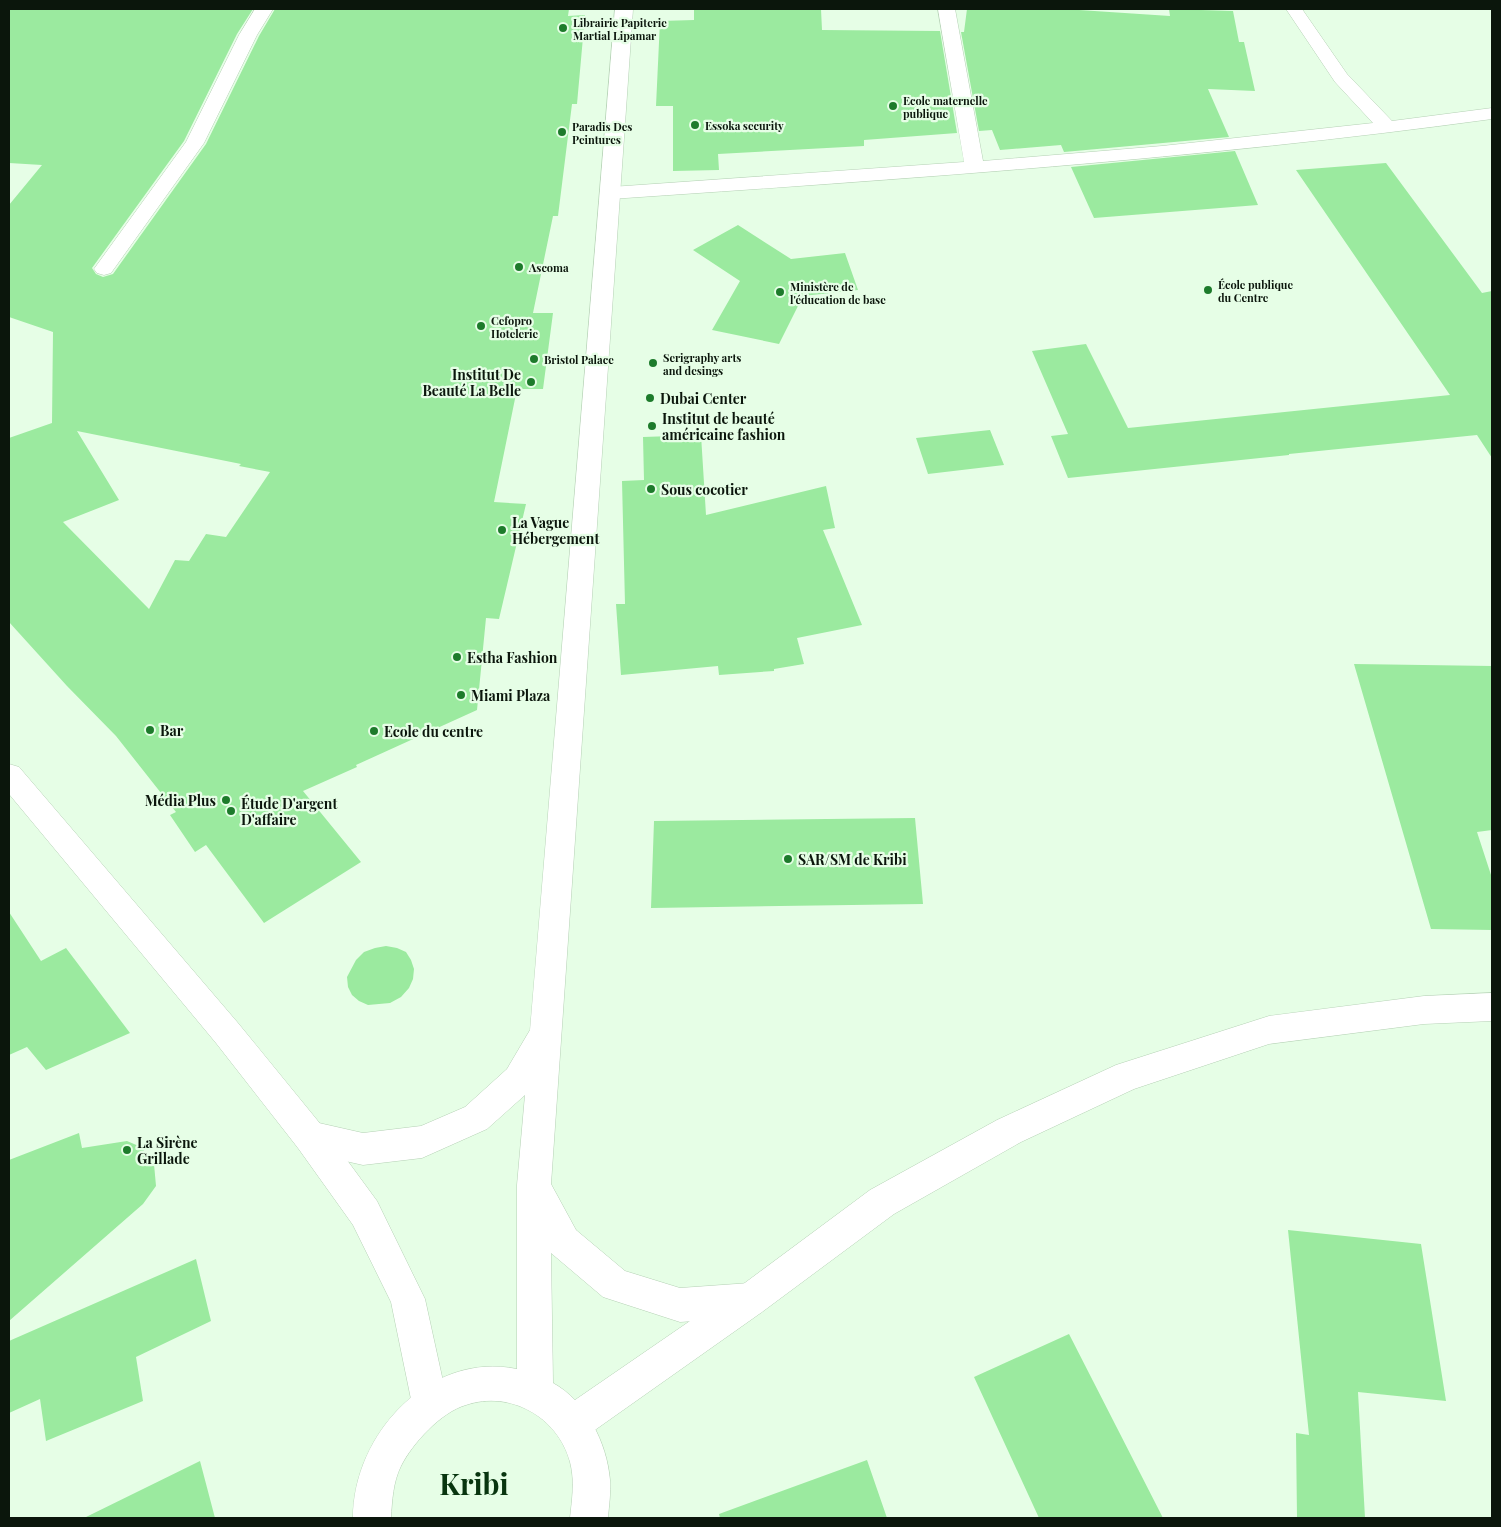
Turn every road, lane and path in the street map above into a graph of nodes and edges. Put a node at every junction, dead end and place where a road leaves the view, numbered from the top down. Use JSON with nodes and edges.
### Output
{"nodes":[{"id":1,"x":264,"y":9,"type":"edge"},
{"id":2,"x":624,"y":9,"type":"edge"},
{"id":3,"x":946,"y":9,"type":"edge"},
{"id":4,"x":1294,"y":9,"type":"edge"},
{"id":5,"x":1492,"y":114,"type":"edge"},
{"id":6,"x":1388,"y":128,"type":"junction"},
{"id":7,"x":975,"y":168,"type":"junction"},
{"id":8,"x":611,"y":193,"type":"junction"},
{"id":9,"x":104,"y":269,"type":"dead end"},
{"id":10,"x":9,"y":775,"type":"edge"},
{"id":11,"x":1492,"y":1007,"type":"edge"},
{"id":12,"x":545,"y":1033,"type":"junction"},
{"id":13,"x":310,"y":1137,"type":"junction"},
{"id":14,"x":534,"y":1185,"type":"junction"},
{"id":15,"x":750,"y":1300,"type":"junction"},
{"id":16,"x":534,"y":1391,"type":"junction"},
{"id":17,"x":430,"y":1404,"type":"junction"},
{"id":18,"x":572,"y":1424,"type":"junction"},
{"id":19,"x":372,"y":1518,"type":"edge"},
{"id":20,"x":589,"y":1518,"type":"edge"}],
"edges":[{"from":1,"to":9,"type":"street"},
{"from":2,"to":8,"type":"street"},
{"from":3,"to":7,"type":"street"},
{"from":4,"to":6,"type":"street"},
{"from":5,"to":6,"type":"street"},
{"from":6,"to":7,"type":"street"},
{"from":7,"to":8,"type":"street"},
{"from":8,"to":12,"type":"street"},
{"from":10,"to":13,"type":"street"},
{"from":11,"to":15,"type":"street"},
{"from":12,"to":13,"type":"street"},
{"from":12,"to":14,"type":"street"},
{"from":13,"to":17,"type":"street"},
{"from":14,"to":15,"type":"street"},
{"from":14,"to":16,"type":"street"},
{"from":15,"to":18,"type":"street"},
{"from":16,"to":17,"type":"street"},
{"from":16,"to":18,"type":"street"},
{"from":17,"to":19,"type":"street"},
{"from":18,"to":20,"type":"street"}]}
